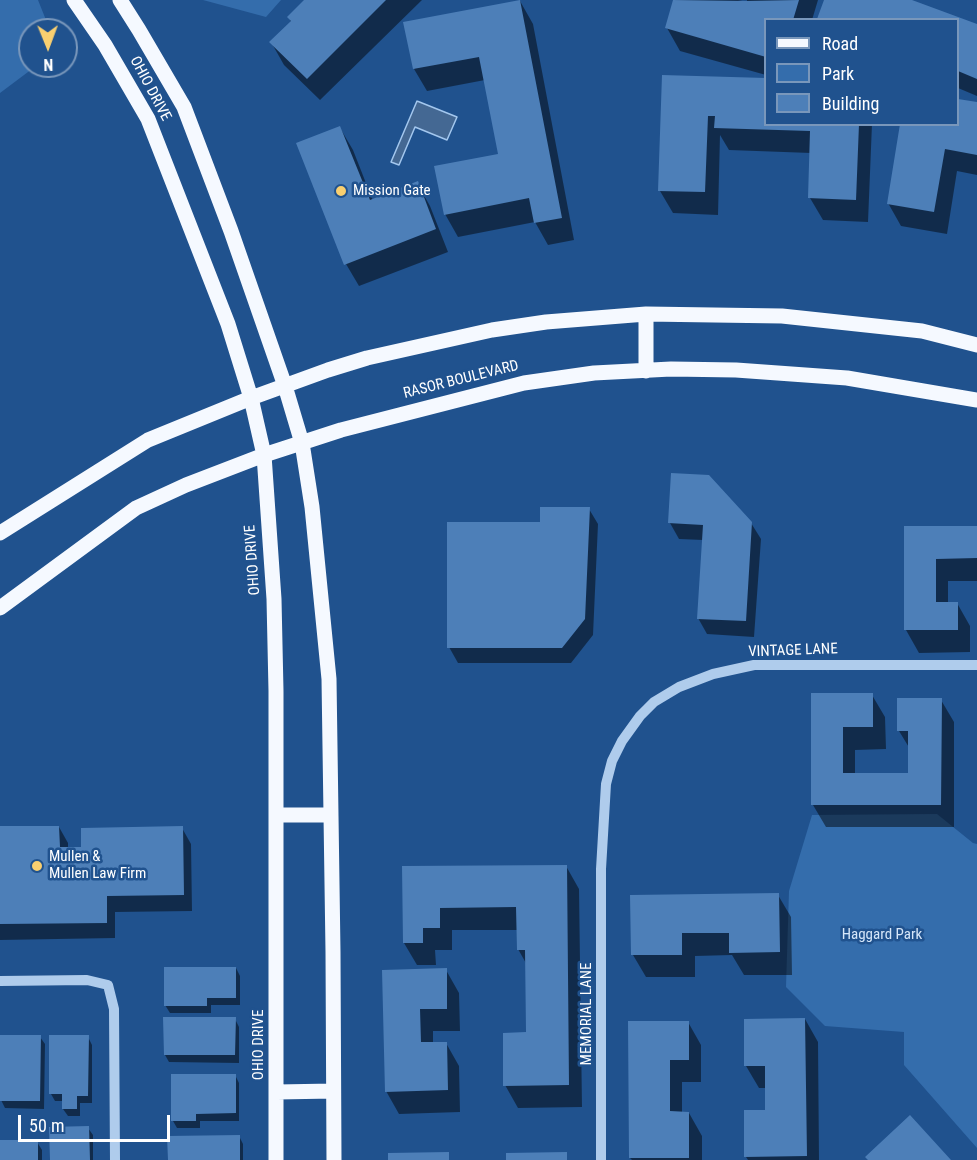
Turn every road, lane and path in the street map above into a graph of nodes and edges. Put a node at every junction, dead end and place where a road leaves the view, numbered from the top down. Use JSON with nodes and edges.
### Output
{"nodes":[{"id":1,"x":74,"y":0,"type":"edge"},
{"id":2,"x":120,"y":0,"type":"edge"},
{"id":3,"x":646,"y":314,"type":"junction"},
{"id":4,"x":977,"y":345,"type":"edge"},
{"id":5,"x":646,"y":370,"type":"junction"},
{"id":6,"x":285,"y":386,"type":"junction"},
{"id":7,"x":251,"y":398,"type":"junction"},
{"id":8,"x":977,"y":400,"type":"edge"},
{"id":9,"x":302,"y":443,"type":"junction"},
{"id":10,"x":264,"y":455,"type":"junction"},
{"id":11,"x":0,"y":533,"type":"edge"},
{"id":12,"x":0,"y":608,"type":"edge"},
{"id":13,"x":977,"y":665,"type":"edge"},
{"id":14,"x":276,"y":815,"type":"junction"},
{"id":15,"x":331,"y":815,"type":"junction"},
{"id":16,"x":602,"y":868,"type":"joint"},
{"id":17,"x":0,"y":981,"type":"edge"},
{"id":18,"x":333,"y":1091,"type":"junction"},
{"id":19,"x":277,"y":1092,"type":"junction"},
{"id":20,"x":115,"y":1160,"type":"edge"},
{"id":21,"x":276,"y":1160,"type":"edge"},
{"id":22,"x":334,"y":1160,"type":"edge"},
{"id":23,"x":601,"y":1160,"type":"edge"}],
"edges":[{"from":1,"to":7,"type":"main road","name":"OHIO DRIVE"},
{"from":2,"to":6,"type":"main road","name":"OHIO DRIVE"},
{"from":3,"to":4,"type":"main road"},
{"from":3,"to":5,"type":"main road"},
{"from":3,"to":6,"type":"main road"},
{"from":5,"to":8,"type":"main road","name":"RASOR BOULEVARD"},
{"from":5,"to":9,"type":"main road","name":"RASOR BOULEVARD"},
{"from":6,"to":7,"type":"main road"},
{"from":6,"to":9,"type":"main road","name":"OHIO DRIVE"},
{"from":7,"to":10,"type":"main road","name":"OHIO DRIVE"},
{"from":7,"to":11,"type":"main road"},
{"from":9,"to":10,"type":"main road","name":"RASOR BOULEVARD"},
{"from":9,"to":15,"type":"main road","name":"OHIO DRIVE"},
{"from":10,"to":12,"type":"main road","name":"RASOR BOULEVARD"},
{"from":10,"to":14,"type":"main road","name":"OHIO DRIVE"},
{"from":13,"to":16,"type":"street","name":"VINTAGE LANE"},
{"from":14,"to":15,"type":"main road"},
{"from":14,"to":19,"type":"main road","name":"OHIO DRIVE"},
{"from":15,"to":18,"type":"main road","name":"OHIO DRIVE"},
{"from":16,"to":23,"type":"street","name":"MEMORIAL LANE"},
{"from":17,"to":20,"type":"street"},
{"from":18,"to":19,"type":"main road"},
{"from":18,"to":22,"type":"main road","name":"OHIO DRIVE"},
{"from":19,"to":21,"type":"main road","name":"OHIO DRIVE"}]}
